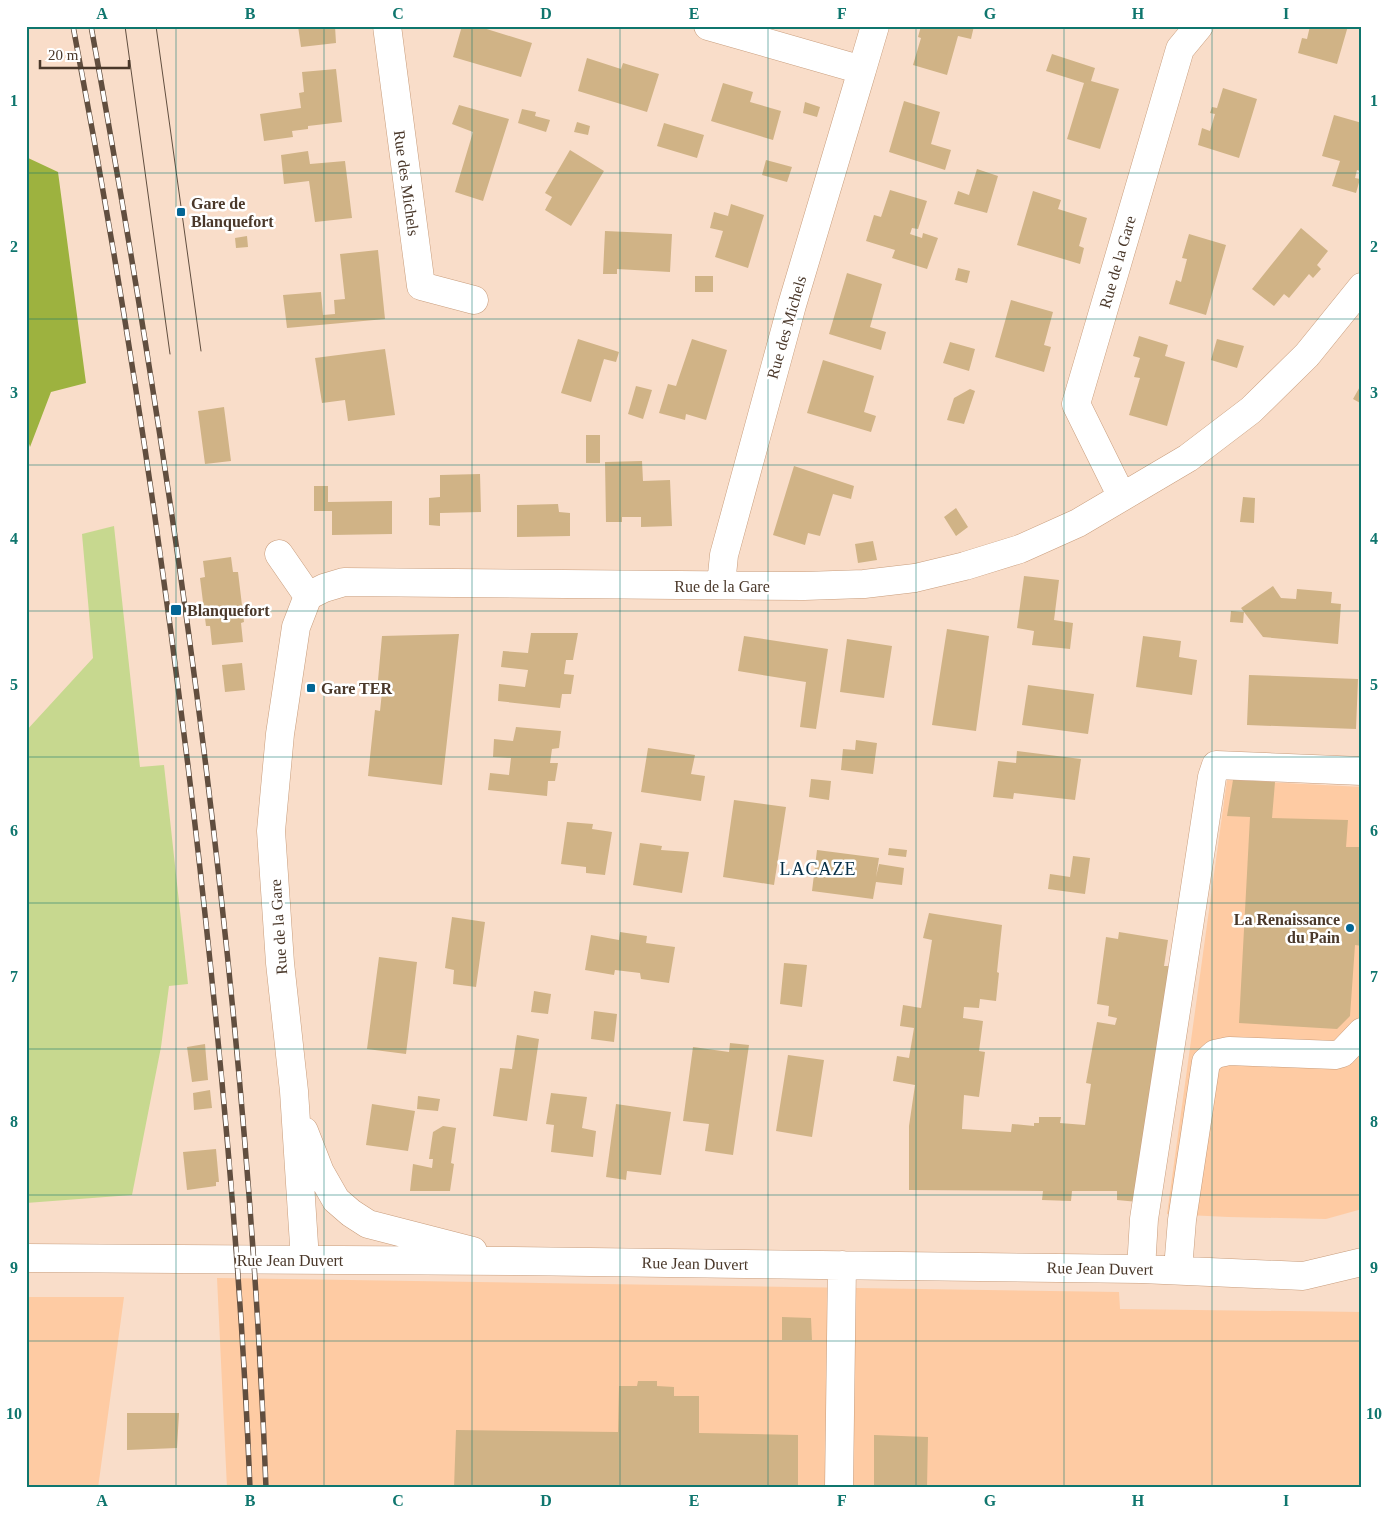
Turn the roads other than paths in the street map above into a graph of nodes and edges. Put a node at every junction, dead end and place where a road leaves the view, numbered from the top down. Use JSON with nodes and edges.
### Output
{"nodes":[{"id":1,"x":386,"y":26,"type":"edge"},
{"id":2,"x":708,"y":26,"type":"edge"},
{"id":3,"x":875,"y":26,"type":"edge"},
{"id":4,"x":1199,"y":26,"type":"edge"},
{"id":5,"x":862,"y":70,"type":"junction"},
{"id":6,"x":1362,"y":287,"type":"edge"},
{"id":7,"x":474,"y":300,"type":"dead end"},
{"id":8,"x":1122,"y":497,"type":"junction"},
{"id":9,"x":279,"y":554,"type":"dead end"},
{"id":10,"x":721,"y":586,"type":"junction"},
{"id":11,"x":308,"y":596,"type":"junction"},
{"id":12,"x":1362,"y":771,"type":"edge"},
{"id":13,"x":1362,"y":1032,"type":"edge"},
{"id":14,"x":294,"y":1091,"type":"junction"},
{"id":15,"x":26,"y":1258,"type":"edge"},
{"id":16,"x":305,"y":1260,"type":"junction"},
{"id":17,"x":513,"y":1261,"type":"junction"},
{"id":18,"x":1362,"y":1262,"type":"edge"},
{"id":19,"x":842,"y":1265,"type":"junction"},
{"id":20,"x":1141,"y":1268,"type":"junction"},
{"id":21,"x":1178,"y":1269,"type":"junction"},
{"id":22,"x":839,"y":1488,"type":"edge"}],
"edges":[{"from":1,"to":7,"type":"street","name":"Rue des Michels"},
{"from":2,"to":5,"type":"street"},
{"from":3,"to":5,"type":"street","name":"Rue des Michels"},
{"from":4,"to":8,"type":"street","name":"Rue de la Gare"},
{"from":5,"to":10,"type":"street","name":"Rue des Michels"},
{"from":6,"to":8,"type":"street","name":"Rue de la Gare"},
{"from":8,"to":10,"type":"street","name":"Rue de la Gare"},
{"from":9,"to":11,"type":"street"},
{"from":10,"to":11,"type":"street","name":"Rue de la Gare"},
{"from":11,"to":14,"type":"street","name":"Rue de la Gare"},
{"from":12,"to":20,"type":"street"},
{"from":13,"to":21,"type":"street"},
{"from":14,"to":16,"type":"street","name":"Rue de la Gare"},
{"from":14,"to":17,"type":"street"},
{"from":15,"to":16,"type":"street","name":"Rue Jean Duvert"},
{"from":16,"to":17,"type":"street","name":"Rue Jean Duvert"},
{"from":17,"to":19,"type":"street","name":"Rue Jean Duvert"},
{"from":18,"to":21,"type":"street","name":"Rue Jean Duvert"},
{"from":19,"to":20,"type":"street","name":"Rue Jean Duvert"},
{"from":19,"to":22,"type":"street"},
{"from":20,"to":21,"type":"street","name":"Rue Jean Duvert"}]}
